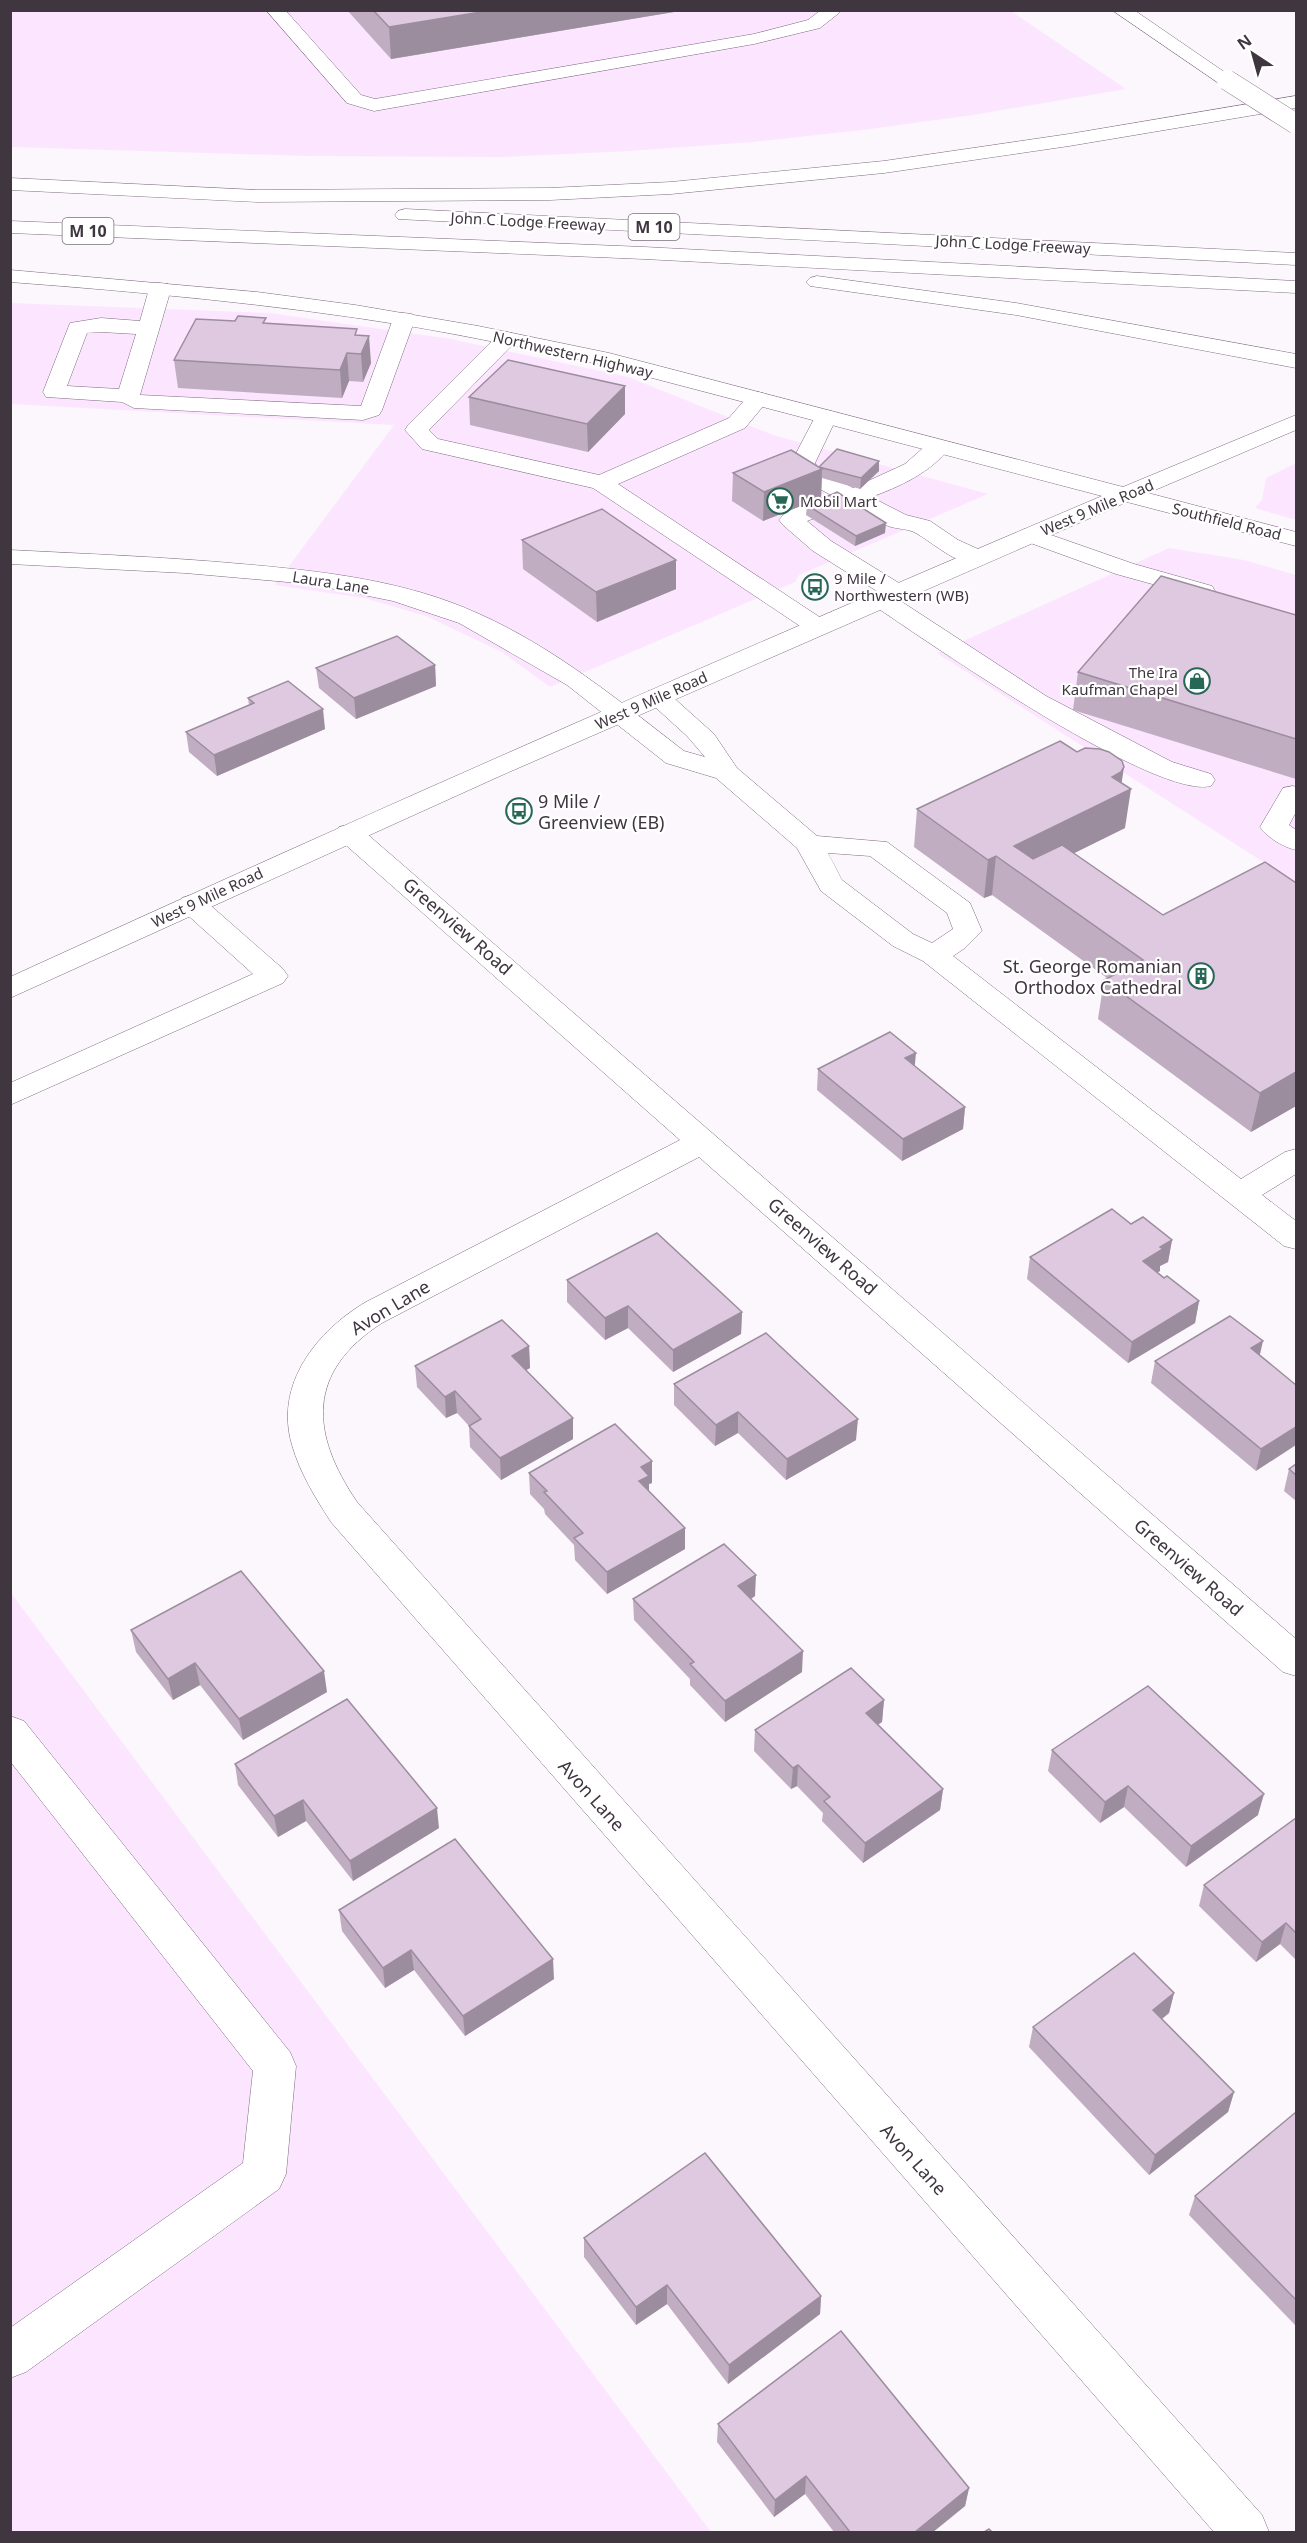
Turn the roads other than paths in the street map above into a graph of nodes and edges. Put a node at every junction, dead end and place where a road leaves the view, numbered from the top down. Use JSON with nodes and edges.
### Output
{"nodes":[{"id":1,"x":275,"y":10,"type":"edge"},
{"id":2,"x":830,"y":10,"type":"edge"},
{"id":3,"x":1121,"y":10,"type":"edge"},
{"id":4,"x":1296,"y":102,"type":"edge"},
{"id":5,"x":1296,"y":123,"type":"edge"},
{"id":6,"x":10,"y":184,"type":"edge"},
{"id":7,"x":10,"y":196,"type":"edge"},
{"id":8,"x":10,"y":227,"type":"edge"},
{"id":9,"x":166,"y":236,"type":"junction"},
{"id":10,"x":1296,"y":259,"type":"edge"},
{"id":11,"x":10,"y":276,"type":"edge"},
{"id":12,"x":1296,"y":287,"type":"edge"},
{"id":13,"x":160,"y":289,"type":"junction"},
{"id":14,"x":404,"y":319,"type":"junction"},
{"id":15,"x":150,"y":328,"type":"junction"},
{"id":16,"x":507,"y":339,"type":"junction"},
{"id":17,"x":1296,"y":361,"type":"edge"},
{"id":18,"x":128,"y":396,"type":"junction"},
{"id":19,"x":758,"y":399,"type":"junction"},
{"id":20,"x":826,"y":417,"type":"junction"},
{"id":21,"x":1296,"y":422,"type":"edge"},
{"id":22,"x":938,"y":447,"type":"junction"},
{"id":23,"x":601,"y":483,"type":"junction"},
{"id":24,"x":849,"y":495,"type":"junction"},
{"id":25,"x":1123,"y":495,"type":"junction"},
{"id":26,"x":1031,"y":535,"type":"junction"},
{"id":27,"x":1296,"y":539,"type":"edge"},
{"id":28,"x":10,"y":557,"type":"edge"},
{"id":29,"x":978,"y":558,"type":"junction"},
{"id":30,"x":890,"y":596,"type":"junction"},
{"id":31,"x":1228,"y":598,"type":"edge"},
{"id":32,"x":818,"y":627,"type":"junction"},
{"id":33,"x":657,"y":697,"type":"junction"},
{"id":34,"x":620,"y":714,"type":"junction"},
{"id":35,"x":726,"y":772,"type":"junction"},
{"id":36,"x":1201,"y":780,"type":"dead end"},
{"id":37,"x":1293,"y":794,"type":"dead end"},
{"id":38,"x":349,"y":833,"type":"junction"},
{"id":39,"x":1296,"y":842,"type":"edge"},
{"id":40,"x":808,"y":844,"type":"junction"},
{"id":41,"x":192,"y":904,"type":"junction"},
{"id":42,"x":933,"y":955,"type":"junction"},
{"id":43,"x":10,"y":989,"type":"edge"},
{"id":44,"x":10,"y":1095,"type":"edge"},
{"id":45,"x":704,"y":1142,"type":"junction"},
{"id":46,"x":1296,"y":1160,"type":"edge"},
{"id":47,"x":1240,"y":1194,"type":"junction"},
{"id":48,"x":1296,"y":1238,"type":"edge"},
{"id":49,"x":1296,"y":1661,"type":"edge"},
{"id":50,"x":10,"y":1732,"type":"edge"},
{"id":51,"x":10,"y":2356,"type":"edge"},
{"id":52,"x":1245,"y":2532,"type":"edge"}],
"edges":[{"from":1,"to":2,"type":"main road"},
{"from":3,"to":5,"type":"main road","bridge":true},
{"from":4,"to":6,"type":"main road"},
{"from":7,"to":10,"type":"main road","name":"John C Lodge Freeway","number":"M 10"},
{"from":8,"to":9,"type":"main road","name":"John C Lodge Freeway","number":"M 10"},
{"from":9,"to":12,"type":"main road","name":"John C Lodge Freeway","number":"M 10"},
{"from":9,"to":17,"type":"main road"},
{"from":11,"to":13,"type":"main road","name":"Northwestern Highway"},
{"from":13,"to":14,"type":"main road","name":"Northwestern Highway"},
{"from":13,"to":15,"type":"main road"},
{"from":14,"to":16,"type":"main road","name":"Northwestern Highway"},
{"from":14,"to":18,"type":"main road"},
{"from":15,"to":18,"type":"main road"},
{"from":15,"to":18,"type":"main road"},
{"from":16,"to":19,"type":"main road","name":"Northwestern Highway"},
{"from":16,"to":23,"type":"main road"},
{"from":19,"to":20,"type":"main road","name":"Northwestern Highway"},
{"from":19,"to":23,"type":"main road"},
{"from":20,"to":22,"type":"main road","name":"Northwestern Highway"},
{"from":20,"to":24,"type":"main road"},
{"from":21,"to":25,"type":"main road","name":"West 9 Mile Road"},
{"from":22,"to":24,"type":"main road"},
{"from":22,"to":25,"type":"main road","name":"Northwestern Highway"},
{"from":23,"to":32,"type":"main road"},
{"from":24,"to":29,"type":"main road"},
{"from":24,"to":30,"type":"main road"},
{"from":25,"to":26,"type":"main road","name":"West 9 Mile Road"},
{"from":25,"to":27,"type":"main road","name":"Southfield Road"},
{"from":26,"to":29,"type":"main road","name":"West 9 Mile Road"},
{"from":26,"to":31,"type":"main road"},
{"from":28,"to":34,"type":"main road","name":"Laura Lane"},
{"from":29,"to":30,"type":"main road","name":"West 9 Mile Road"},
{"from":30,"to":32,"type":"main road","name":"West 9 Mile Road"},
{"from":30,"to":36,"type":"main road"},
{"from":32,"to":33,"type":"main road","name":"West 9 Mile Road"},
{"from":33,"to":34,"type":"main road","name":"West 9 Mile Road"},
{"from":33,"to":35,"type":"main road"},
{"from":34,"to":35,"type":"main road","name":"Laura Lane"},
{"from":34,"to":38,"type":"main road","name":"West 9 Mile Road"},
{"from":35,"to":40,"type":"main road"},
{"from":37,"to":39,"type":"main road"},
{"from":38,"to":41,"type":"main road","name":"West 9 Mile Road"},
{"from":38,"to":45,"type":"main road","name":"Greenview Road"},
{"from":40,"to":42,"type":"main road"},
{"from":40,"to":42,"type":"main road"},
{"from":41,"to":43,"type":"main road","name":"West 9 Mile Road"},
{"from":41,"to":44,"type":"main road"},
{"from":42,"to":47,"type":"main road"},
{"from":45,"to":49,"type":"main road","name":"Greenview Road"},
{"from":45,"to":52,"type":"main road","name":"Avon Lane"},
{"from":46,"to":47,"type":"main road"},
{"from":47,"to":48,"type":"main road"},
{"from":50,"to":51,"type":"main road"}]}
